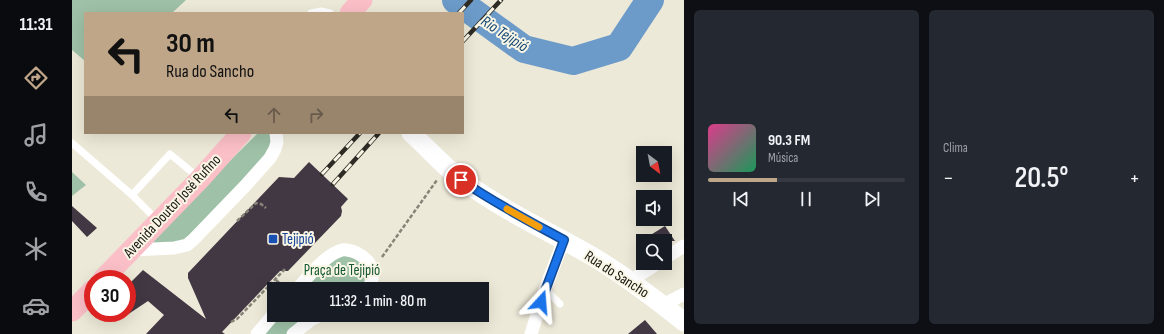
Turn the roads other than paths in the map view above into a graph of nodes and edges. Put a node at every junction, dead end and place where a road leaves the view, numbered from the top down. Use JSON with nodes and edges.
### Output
{"nodes":[{"id":1,"x":239,"y":134,"type":"edge"},
{"id":2,"x":276,"y":134,"type":"edge"},
{"id":3,"x":412,"y":134,"type":"edge"},
{"id":4,"x":72,"y":143,"type":"edge"},
{"id":5,"x":200,"y":179,"type":"junction"},
{"id":6,"x":132,"y":195,"type":"junction"},
{"id":7,"x":158,"y":222,"type":"junction"},
{"id":8,"x":564,"y":240,"type":"junction"},
{"id":9,"x":684,"y":246,"type":"edge"},
{"id":10,"x":131,"y":250,"type":"junction"},
{"id":11,"x":672,"y":254,"type":"edge"},
{"id":12,"x":112,"y":270,"type":"edge"},
{"id":13,"x":647,"y":270,"type":"edge"},
{"id":14,"x":630,"y":281,"type":"junction"},
{"id":15,"x":304,"y":282,"type":"edge"},
{"id":16,"x":371,"y":282,"type":"edge"},
{"id":17,"x":545,"y":289,"type":"junction"},
{"id":18,"x":684,"y":294,"type":"edge"},
{"id":19,"x":84,"y":299,"type":"edge"},
{"id":20,"x":560,"y":304,"type":"dead end"},
{"id":21,"x":663,"y":305,"type":"junction"},
{"id":22,"x":72,"y":312,"type":"edge"},
{"id":23,"x":267,"y":322,"type":"edge"},
{"id":24,"x":308,"y":322,"type":"edge"},
{"id":25,"x":684,"y":322,"type":"edge"},
{"id":26,"x":534,"y":332,"type":"edge"},
{"id":27,"x":257,"y":334,"type":"edge"},
{"id":28,"x":293,"y":334,"type":"edge"}],
"edges":[{"from":1,"to":5,"type":"main road","name":"Avenida Doutor José Rufino"},
{"from":2,"to":10,"type":"street"},
{"from":3,"to":8,"type":"street","name":"Rua do Sancho"},
{"from":4,"to":6,"type":"lane"},
{"from":5,"to":6,"type":"lane"},
{"from":5,"to":7,"type":"main road","name":"Avenida Doutor José Rufino"},
{"from":6,"to":7,"type":"lane"},
{"from":7,"to":10,"type":"main road","name":"Avenida Doutor José Rufino"},
{"from":8,"to":14,"type":"street","name":"Rua do Sancho"},
{"from":8,"to":17,"type":"street"},
{"from":9,"to":11,"type":"street"},
{"from":10,"to":12,"type":"main road","name":"Avenida Doutor José Rufino"},
{"from":13,"to":14,"type":"street"},
{"from":14,"to":21,"type":"street","name":"Rua do Sancho"},
{"from":15,"to":16,"type":"street"},
{"from":17,"to":20,"type":"lane"},
{"from":17,"to":26,"type":"street"},
{"from":18,"to":21,"type":"street"},
{"from":19,"to":22,"type":"main road"},
{"from":21,"to":25,"type":"street","name":"Rua do Sancho"},
{"from":23,"to":27,"type":"street"},
{"from":24,"to":28,"type":"street"}]}
